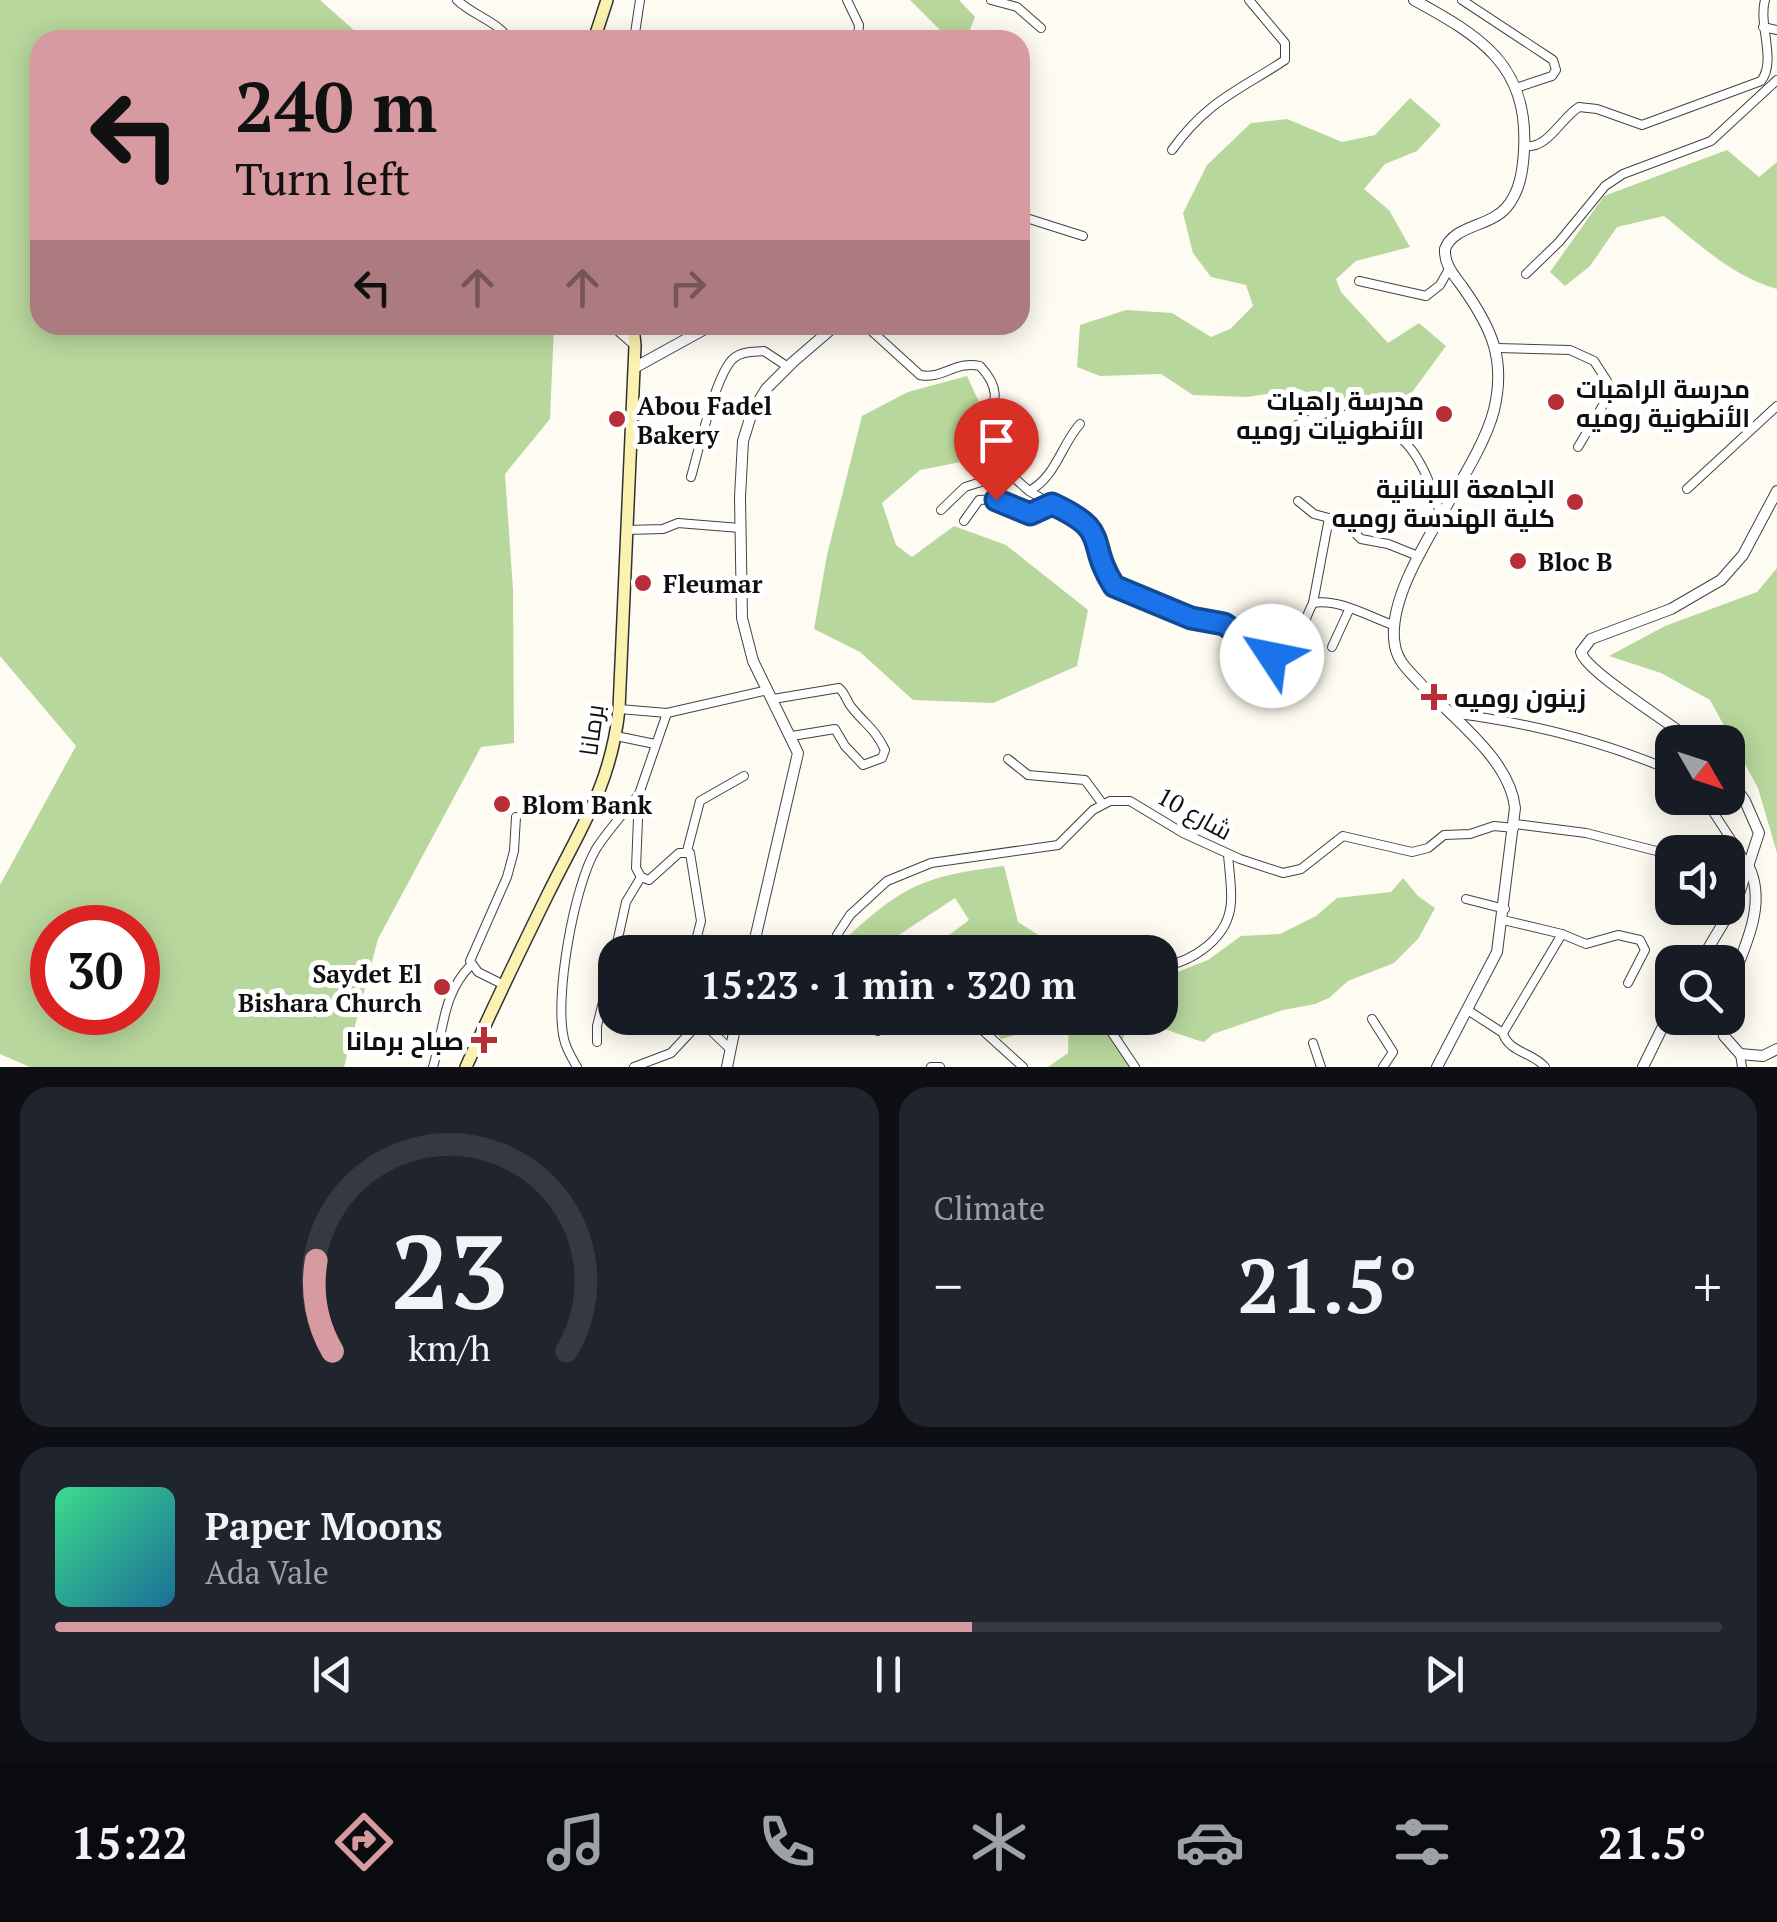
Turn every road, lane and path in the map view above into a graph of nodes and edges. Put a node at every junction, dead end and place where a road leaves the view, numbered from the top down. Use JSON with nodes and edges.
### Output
{"nodes":[{"id":1,"x":457,"y":0,"type":"edge"},
{"id":2,"x":607,"y":0,"type":"edge"},
{"id":3,"x":640,"y":0,"type":"edge"},
{"id":4,"x":846,"y":0,"type":"edge"},
{"id":5,"x":990,"y":0,"type":"edge"},
{"id":6,"x":1249,"y":0,"type":"edge"},
{"id":7,"x":1414,"y":0,"type":"edge"},
{"id":8,"x":1462,"y":0,"type":"edge"},
{"id":9,"x":1764,"y":0,"type":"edge"},
{"id":10,"x":1763,"y":27,"type":"junction"},
{"id":11,"x":1041,"y":28,"type":"dead end"},
{"id":12,"x":502,"y":30,"type":"edge"},
{"id":13,"x":597,"y":30,"type":"edge"},
{"id":14,"x":636,"y":30,"type":"edge"},
{"id":15,"x":859,"y":30,"type":"edge"},
{"id":16,"x":1777,"y":30,"type":"edge"},
{"id":17,"x":1777,"y":80,"type":"edge"},
{"id":18,"x":1516,"y":88,"type":"junction"},
{"id":19,"x":1525,"y":146,"type":"junction"},
{"id":20,"x":1172,"y":150,"type":"dead end"},
{"id":21,"x":1030,"y":219,"type":"edge"},
{"id":22,"x":1083,"y":236,"type":"dead end"},
{"id":23,"x":1450,"y":269,"type":"junction"},
{"id":24,"x":1526,"y":274,"type":"dead end"},
{"id":25,"x":1358,"y":281,"type":"dead end"},
{"id":26,"x":635,"y":335,"type":"edge"},
{"id":27,"x":694,"y":335,"type":"edge"},
{"id":28,"x":825,"y":335,"type":"edge"},
{"id":29,"x":876,"y":335,"type":"edge"},
{"id":30,"x":1497,"y":348,"type":"junction"},
{"id":31,"x":788,"y":367,"type":"junction"},
{"id":32,"x":634,"y":368,"type":"junction"},
{"id":33,"x":1354,"y":402,"type":"dead end"},
{"id":34,"x":1777,"y":406,"type":"edge"},
{"id":35,"x":1328,"y":412,"type":"junction"},
{"id":36,"x":1080,"y":424,"type":"dead end"},
{"id":37,"x":1268,"y":437,"type":"dead end"},
{"id":38,"x":1578,"y":447,"type":"dead end"},
{"id":39,"x":1010,"y":474,"type":"junction"},
{"id":40,"x":692,"y":477,"type":"dead end"},
{"id":41,"x":1687,"y":489,"type":"dead end"},
{"id":42,"x":1029,"y":491,"type":"junction"},
{"id":43,"x":1777,"y":491,"type":"edge"},
{"id":44,"x":1298,"y":502,"type":"dead end"},
{"id":45,"x":1052,"y":504,"type":"junction"},
{"id":46,"x":941,"y":510,"type":"dead end"},
{"id":47,"x":1442,"y":516,"type":"junction"},
{"id":48,"x":1329,"y":518,"type":"junction"},
{"id":49,"x":964,"y":521,"type":"dead end"},
{"id":50,"x":740,"y":528,"type":"junction"},
{"id":51,"x":626,"y":530,"type":"junction"},
{"id":52,"x":1418,"y":556,"type":"junction"},
{"id":53,"x":1312,"y":603,"type":"junction"},
{"id":54,"x":1349,"y":610,"type":"junction"},
{"id":55,"x":1393,"y":626,"type":"junction"},
{"id":56,"x":1332,"y":647,"type":"dead end"},
{"id":57,"x":771,"y":694,"type":"junction"},
{"id":58,"x":619,"y":709,"type":"junction"},
{"id":59,"x":667,"y":713,"type":"junction"},
{"id":60,"x":1450,"y":714,"type":"junction"},
{"id":61,"x":1671,"y":725,"type":"edge"},
{"id":62,"x":616,"y":736,"type":"junction"},
{"id":63,"x":792,"y":736,"type":"junction"},
{"id":64,"x":655,"y":744,"type":"junction"},
{"id":65,"x":1008,"y":759,"type":"dead end"},
{"id":66,"x":1655,"y":765,"type":"edge"},
{"id":67,"x":744,"y":776,"type":"dead end"},
{"id":68,"x":639,"y":794,"type":"junction"},
{"id":69,"x":1102,"y":804,"type":"junction"},
{"id":70,"x":1745,"y":804,"type":"edge"},
{"id":71,"x":516,"y":817,"type":"dead end"},
{"id":72,"x":1514,"y":826,"type":"junction"},
{"id":73,"x":1756,"y":845,"type":"junction"},
{"id":74,"x":1745,"y":849,"type":"edge"},
{"id":75,"x":1655,"y":850,"type":"edge"},
{"id":76,"x":687,"y":851,"type":"junction"},
{"id":77,"x":1228,"y":854,"type":"junction"},
{"id":78,"x":1745,"y":859,"type":"edge"},
{"id":79,"x":1747,"y":864,"type":"junction"},
{"id":80,"x":1745,"y":871,"type":"edge"},
{"id":81,"x":641,"y":877,"type":"junction"},
{"id":82,"x":1756,"y":894,"type":"junction"},
{"id":83,"x":1745,"y":895,"type":"edge"},
{"id":84,"x":1466,"y":900,"type":"dead end"},
{"id":85,"x":1504,"y":915,"type":"junction"},
{"id":86,"x":1562,"y":934,"type":"junction"},
{"id":87,"x":619,"y":935,"type":"edge"},
{"id":88,"x":697,"y":935,"type":"edge"},
{"id":89,"x":756,"y":935,"type":"edge"},
{"id":90,"x":838,"y":935,"type":"edge"},
{"id":91,"x":1745,"y":945,"type":"edge"},
{"id":92,"x":1178,"y":961,"type":"edge"},
{"id":93,"x":471,"y":965,"type":"junction"},
{"id":94,"x":1628,"y":983,"type":"dead end"},
{"id":95,"x":504,"y":985,"type":"junction"},
{"id":96,"x":1470,"y":1011,"type":"junction"},
{"id":97,"x":1372,"y":1019,"type":"dead end"},
{"id":98,"x":598,"y":1022,"type":"edge"},
{"id":99,"x":1503,"y":1033,"type":"junction"},
{"id":100,"x":687,"y":1035,"type":"edge"},
{"id":101,"x":716,"y":1035,"type":"edge"},
{"id":102,"x":734,"y":1035,"type":"edge"},
{"id":103,"x":988,"y":1035,"type":"edge"},
{"id":104,"x":1113,"y":1035,"type":"edge"},
{"id":105,"x":1659,"y":1035,"type":"edge"},
{"id":106,"x":1724,"y":1035,"type":"edge"},
{"id":107,"x":597,"y":1042,"type":"dead end"},
{"id":108,"x":1313,"y":1043,"type":"dead end"},
{"id":109,"x":1777,"y":1049,"type":"edge"},
{"id":110,"x":731,"y":1050,"type":"junction"},
{"id":111,"x":1740,"y":1054,"type":"junction"},
{"id":112,"x":660,"y":1062,"type":"edge"},
{"id":113,"x":433,"y":1067,"type":"edge"},
{"id":114,"x":466,"y":1067,"type":"edge"},
{"id":115,"x":577,"y":1067,"type":"edge"},
{"id":116,"x":634,"y":1067,"type":"edge"},
{"id":117,"x":728,"y":1067,"type":"edge"},
{"id":118,"x":932,"y":1067,"type":"edge"},
{"id":119,"x":940,"y":1067,"type":"edge"},
{"id":120,"x":1024,"y":1067,"type":"edge"},
{"id":121,"x":1135,"y":1067,"type":"edge"},
{"id":122,"x":1321,"y":1067,"type":"edge"},
{"id":123,"x":1383,"y":1067,"type":"edge"},
{"id":124,"x":1437,"y":1067,"type":"edge"},
{"id":125,"x":1546,"y":1067,"type":"edge"},
{"id":126,"x":1643,"y":1067,"type":"edge"},
{"id":127,"x":1742,"y":1067,"type":"edge"}],
"edges":[{"from":1,"to":12,"type":"street"},
{"from":2,"to":13,"type":"main road"},
{"from":3,"to":14,"type":"street"},
{"from":4,"to":15,"type":"street"},
{"from":5,"to":11,"type":"street"},
{"from":6,"to":20,"type":"street"},
{"from":7,"to":18,"type":"street"},
{"from":8,"to":18,"type":"street"},
{"from":9,"to":10,"type":"street"},
{"from":10,"to":16,"type":"street"},
{"from":10,"to":19,"type":"street"},
{"from":17,"to":24,"type":"street"},
{"from":18,"to":19,"type":"street"},
{"from":19,"to":23,"type":"street"},
{"from":21,"to":22,"type":"street"},
{"from":23,"to":25,"type":"street"},
{"from":23,"to":30,"type":"street"},
{"from":26,"to":32,"type":"main road","name":"برمانا"},
{"from":27,"to":32,"type":"street"},
{"from":28,"to":31,"type":"street"},
{"from":29,"to":39,"type":"street"},
{"from":30,"to":38,"type":"street"},
{"from":30,"to":47,"type":"street"},
{"from":31,"to":40,"type":"street"},
{"from":31,"to":50,"type":"street"},
{"from":32,"to":51,"type":"main road","name":"برمانا"},
{"from":33,"to":35,"type":"street"},
{"from":34,"to":41,"type":"street"},
{"from":35,"to":37,"type":"street"},
{"from":35,"to":47,"type":"street"},
{"from":36,"to":42,"type":"street"},
{"from":39,"to":42,"type":"street"},
{"from":39,"to":46,"type":"street"},
{"from":42,"to":45,"type":"street"},
{"from":43,"to":61,"type":"street"},
{"from":44,"to":48,"type":"street"},
{"from":45,"to":49,"type":"street"},
{"from":45,"to":53,"type":"street"},
{"from":47,"to":52,"type":"street"},
{"from":48,"to":52,"type":"street"},
{"from":48,"to":53,"type":"street"},
{"from":50,"to":51,"type":"street"},
{"from":50,"to":57,"type":"street"},
{"from":51,"to":58,"type":"main road","name":"برمانا"},
{"from":52,"to":55,"type":"street"},
{"from":53,"to":54,"type":"street"},
{"from":54,"to":55,"type":"street"},
{"from":54,"to":56,"type":"street"},
{"from":55,"to":60,"type":"street"},
{"from":57,"to":59,"type":"street"},
{"from":57,"to":63,"type":"street"},
{"from":57,"to":63,"type":"street"},
{"from":58,"to":59,"type":"street"},
{"from":58,"to":62,"type":"main road","name":"برمانا"},
{"from":59,"to":64,"type":"street"},
{"from":60,"to":66,"type":"street"},
{"from":60,"to":72,"type":"street"},
{"from":62,"to":64,"type":"street"},
{"from":62,"to":95,"type":"main road","name":"برمانا"},
{"from":63,"to":89,"type":"street"},
{"from":64,"to":68,"type":"street"},
{"from":65,"to":69,"type":"street"},
{"from":67,"to":76,"type":"street"},
{"from":68,"to":81,"type":"street"},
{"from":68,"to":115,"type":"street"},
{"from":69,"to":77,"type":"street","name":"شارع 10"},
{"from":69,"to":90,"type":"street"},
{"from":70,"to":73,"type":"street"},
{"from":71,"to":93,"type":"street"},
{"from":72,"to":75,"type":"street"},
{"from":72,"to":77,"type":"street","name":"شارع 10"},
{"from":72,"to":85,"type":"street"},
{"from":73,"to":74,"type":"street"},
{"from":73,"to":79,"type":"street"},
{"from":76,"to":81,"type":"street"},
{"from":76,"to":88,"type":"street"},
{"from":77,"to":92,"type":"street"},
{"from":78,"to":79,"type":"street"},
{"from":79,"to":80,"type":"street"},
{"from":79,"to":82,"type":"street"},
{"from":81,"to":87,"type":"street"},
{"from":82,"to":83,"type":"street"},
{"from":82,"to":91,"type":"street"},
{"from":84,"to":85,"type":"street"},
{"from":85,"to":86,"type":"street"},
{"from":85,"to":96,"type":"street"},
{"from":86,"to":94,"type":"street"},
{"from":86,"to":99,"type":"street"},
{"from":93,"to":95,"type":"street"},
{"from":93,"to":113,"type":"street"},
{"from":95,"to":114,"type":"main road","name":"برمانا"},
{"from":96,"to":99,"type":"street"},
{"from":96,"to":124,"type":"street"},
{"from":97,"to":123,"type":"street"},
{"from":98,"to":107,"type":"street"},
{"from":99,"to":125,"type":"street"},
{"from":100,"to":112,"type":"street"},
{"from":101,"to":110,"type":"street"},
{"from":102,"to":110,"type":"street"},
{"from":103,"to":120,"type":"street"},
{"from":104,"to":121,"type":"street"},
{"from":105,"to":126,"type":"street"},
{"from":106,"to":111,"type":"street"},
{"from":108,"to":122,"type":"street"},
{"from":109,"to":111,"type":"street"},
{"from":110,"to":117,"type":"street"},
{"from":111,"to":127,"type":"street"},
{"from":112,"to":116,"type":"street"},
{"from":118,"to":119,"type":"street"}]}
